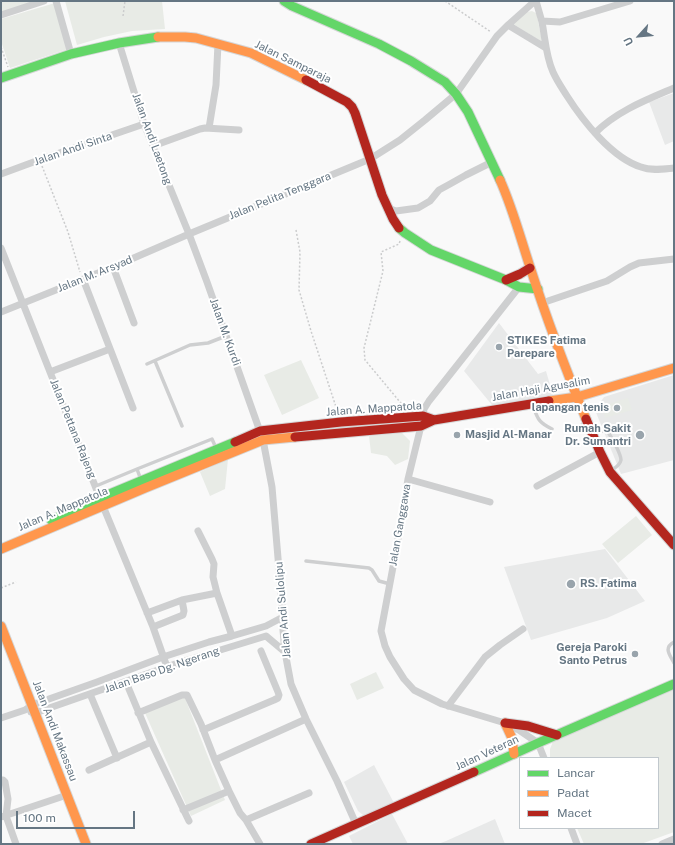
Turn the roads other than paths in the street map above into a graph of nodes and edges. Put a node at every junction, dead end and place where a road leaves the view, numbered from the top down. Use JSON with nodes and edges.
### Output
{"nodes":[{"id":1,"x":44,"y":1,"type":"edge"},
{"id":2,"x":56,"y":1,"type":"edge"},
{"id":3,"x":284,"y":1,"type":"edge"},
{"id":4,"x":535,"y":1,"type":"edge"},
{"id":5,"x":630,"y":1,"type":"edge"},
{"id":6,"x":1,"y":16,"type":"edge"},
{"id":7,"x":542,"y":22,"type":"junction"},
{"id":8,"x":508,"y":25,"type":"junction"},
{"id":9,"x":119,"y":43,"type":"junction"},
{"id":10,"x":218,"y":44,"type":"junction"},
{"id":11,"x":546,"y":48,"type":"junction"},
{"id":12,"x":71,"y":54,"type":"junction"},
{"id":13,"x":1,"y":78,"type":"edge"},
{"id":14,"x":674,"y":88,"type":"edge"},
{"id":15,"x":456,"y":94,"type":"junction"},
{"id":16,"x":144,"y":124,"type":"junction"},
{"id":17,"x":209,"y":128,"type":"junction"},
{"id":18,"x":239,"y":130,"type":"dead end"},
{"id":19,"x":595,"y":133,"type":"junction"},
{"id":20,"x":153,"y":146,"type":"junction"},
{"id":21,"x":370,"y":159,"type":"junction"},
{"id":22,"x":492,"y":162,"type":"junction"},
{"id":23,"x":674,"y":168,"type":"edge"},
{"id":24,"x":1,"y":174,"type":"edge"},
{"id":25,"x":388,"y":208,"type":"junction"},
{"id":26,"x":189,"y":234,"type":"junction"},
{"id":27,"x":1,"y":248,"type":"edge"},
{"id":28,"x":674,"y":259,"type":"edge"},
{"id":29,"x":113,"y":267,"type":"junction"},
{"id":30,"x":530,"y":268,"type":"junction"},
{"id":31,"x":83,"y":279,"type":"junction"},
{"id":32,"x":506,"y":280,"type":"junction"},
{"id":33,"x":519,"y":287,"type":"junction"},
{"id":34,"x":538,"y":289,"type":"junction"},
{"id":35,"x":23,"y":303,"type":"junction"},
{"id":36,"x":542,"y":303,"type":"junction"},
{"id":37,"x":1,"y":312,"type":"edge"},
{"id":38,"x":134,"y":323,"type":"dead end"},
{"id":39,"x":226,"y":336,"type":"junction"},
{"id":40,"x":110,"y":350,"type":"junction"},
{"id":41,"x":155,"y":361,"type":"junction"},
{"id":42,"x":147,"y":364,"type":"dead end"},
{"id":43,"x":674,"y":368,"type":"edge"},
{"id":44,"x":50,"y":372,"type":"junction"},
{"id":45,"x":577,"y":397,"type":"junction"},
{"id":46,"x":532,"y":404,"type":"junction"},
{"id":47,"x":133,"y":408,"type":"dead end"},
{"id":48,"x":423,"y":416,"type":"junction"},
{"id":49,"x":434,"y":420,"type":"junction"},
{"id":50,"x":588,"y":422,"type":"junction"},
{"id":51,"x":182,"y":426,"type":"dead end"},
{"id":52,"x":421,"y":426,"type":"junction"},
{"id":53,"x":577,"y":427,"type":"dead end"},
{"id":54,"x":552,"y":429,"type":"dead end"},
{"id":55,"x":592,"y":432,"type":"junction"},
{"id":56,"x":262,"y":436,"type":"junction"},
{"id":57,"x":216,"y":449,"type":"junction"},
{"id":58,"x":600,"y":452,"type":"junction"},
{"id":59,"x":220,"y":458,"type":"junction"},
{"id":60,"x":137,"y":469,"type":"junction"},
{"id":61,"x":610,"y":472,"type":"junction"},
{"id":62,"x":408,"y":479,"type":"junction"},
{"id":63,"x":143,"y":485,"type":"junction"},
{"id":64,"x":96,"y":486,"type":"junction"},
{"id":65,"x":537,"y":486,"type":"dead end"},
{"id":66,"x":101,"y":502,"type":"junction"},
{"id":67,"x":490,"y":502,"type":"dead end"},
{"id":68,"x":36,"y":530,"type":"junction"},
{"id":69,"x":198,"y":531,"type":"dead end"},
{"id":70,"x":1,"y":541,"type":"edge"},
{"id":71,"x":674,"y":545,"type":"edge"},
{"id":72,"x":1,"y":548,"type":"edge"},
{"id":73,"x":306,"y":561,"type":"dead end"},
{"id":74,"x":390,"y":584,"type":"junction"},
{"id":75,"x":216,"y":592,"type":"junction"},
{"id":76,"x":182,"y":600,"type":"junction"},
{"id":77,"x":147,"y":613,"type":"junction"},
{"id":78,"x":283,"y":617,"type":"junction"},
{"id":79,"x":1,"y":626,"type":"edge"},
{"id":80,"x":266,"y":626,"type":"junction"},
{"id":81,"x":153,"y":628,"type":"junction"},
{"id":82,"x":523,"y":629,"type":"dead end"},
{"id":83,"x":232,"y":636,"type":"junction"},
{"id":84,"x":266,"y":636,"type":"junction"},
{"id":85,"x":209,"y":642,"type":"junction"},
{"id":86,"x":674,"y":642,"type":"edge"},
{"id":87,"x":261,"y":651,"type":"dead end"},
{"id":88,"x":212,"y":652,"type":"junction"},
{"id":89,"x":285,"y":652,"type":"junction"},
{"id":90,"x":163,"y":657,"type":"junction"},
{"id":91,"x":674,"y":664,"type":"edge"},
{"id":92,"x":167,"y":667,"type":"junction"},
{"id":93,"x":98,"y":682,"type":"junction"},
{"id":94,"x":126,"y":682,"type":"junction"},
{"id":95,"x":674,"y":684,"type":"edge"},
{"id":96,"x":101,"y":690,"type":"junction"},
{"id":97,"x":90,"y":694,"type":"junction"},
{"id":98,"x":448,"y":706,"type":"junction"},
{"id":99,"x":31,"y":710,"type":"junction"},
{"id":100,"x":138,"y":713,"type":"junction"},
{"id":101,"x":1,"y":718,"type":"edge"},
{"id":102,"x":306,"y":719,"type":"junction"},
{"id":103,"x":505,"y":723,"type":"junction"},
{"id":104,"x":203,"y":730,"type":"junction"},
{"id":105,"x":556,"y":735,"type":"junction"},
{"id":106,"x":150,"y":742,"type":"junction"},
{"id":107,"x":538,"y":742,"type":"junction"},
{"id":108,"x":514,"y":754,"type":"junction"},
{"id":109,"x":544,"y":757,"type":"edge"},
{"id":110,"x":117,"y":758,"type":"junction"},
{"id":111,"x":215,"y":760,"type":"junction"},
{"id":112,"x":89,"y":770,"type":"dead end"},
{"id":113,"x":1,"y":780,"type":"edge"},
{"id":114,"x":229,"y":791,"type":"junction"},
{"id":115,"x":309,"y":793,"type":"dead end"},
{"id":116,"x":67,"y":795,"type":"junction"},
{"id":117,"x":183,"y":810,"type":"junction"},
{"id":118,"x":4,"y":817,"type":"edge"},
{"id":119,"x":246,"y":820,"type":"junction"},
{"id":120,"x":189,"y":822,"type":"dead end"},
{"id":121,"x":356,"y":824,"type":"junction"},
{"id":122,"x":571,"y":829,"type":"edge"},
{"id":123,"x":674,"y":839,"type":"edge"},
{"id":124,"x":16,"y":844,"type":"edge"},
{"id":125,"x":86,"y":844,"type":"edge"},
{"id":126,"x":260,"y":844,"type":"edge"},
{"id":127,"x":311,"y":844,"type":"edge"},
{"id":128,"x":577,"y":844,"type":"edge"},
{"id":129,"x":662,"y":844,"type":"edge"}],
"edges":[{"from":1,"to":6,"type":"street"},
{"from":2,"to":12,"type":"street"},
{"from":3,"to":15,"type":"main road"},
{"from":4,"to":7,"type":"street"},
{"from":4,"to":8,"type":"street","name":"Jalan Pelita Tenggara"},
{"from":5,"to":7,"type":"street"},
{"from":7,"to":11,"type":"street"},
{"from":8,"to":11,"type":"street"},
{"from":8,"to":15,"type":"street","name":"Jalan Pelita Tenggara"},
{"from":9,"to":10,"type":"main road","name":"Jalan Samparaja"},
{"from":9,"to":12,"type":"main road","name":"Jalan Samparaja"},
{"from":9,"to":16,"type":"street","name":"Jalan Andi Laetong"},
{"from":10,"to":17,"type":"street"},
{"from":10,"to":21,"type":"main road","name":"Jalan Samparaja"},
{"from":11,"to":19,"type":"street"},
{"from":12,"to":13,"type":"main road","name":"Jalan Samparaja"},
{"from":14,"to":19,"type":"street"},
{"from":15,"to":21,"type":"street","name":"Jalan Pelita Tenggara"},
{"from":15,"to":22,"type":"main road"},
{"from":16,"to":20,"type":"street","name":"Jalan Andi Laetong"},
{"from":16,"to":24,"type":"street","name":"Jalan Andi Sinta"},
{"from":17,"to":18,"type":"street"},
{"from":17,"to":20,"type":"street"},
{"from":19,"to":23,"type":"street"},
{"from":20,"to":26,"type":"street","name":"Jalan Andi Laetong"},
{"from":21,"to":25,"type":"main road","name":"Jalan Samparaja"},
{"from":21,"to":26,"type":"street","name":"Jalan Pelita Tenggara"},
{"from":22,"to":25,"type":"street"},
{"from":22,"to":30,"type":"main road"},
{"from":25,"to":32,"type":"main road","name":"Jalan Samparaja"},
{"from":26,"to":29,"type":"street","name":"Jalan M. Arsyad"},
{"from":26,"to":39,"type":"street","name":"Jalan M. Kurdi"},
{"from":27,"to":35,"type":"street","name":"Jalan Pettana Rajeng"},
{"from":28,"to":36,"type":"street"},
{"from":29,"to":31,"type":"street","name":"Jalan M. Arsyad"},
{"from":29,"to":38,"type":"street"},
{"from":30,"to":32,"type":"main road"},
{"from":30,"to":34,"type":"main road"},
{"from":31,"to":35,"type":"street","name":"Jalan M. Arsyad"},
{"from":31,"to":40,"type":"street"},
{"from":32,"to":33,"type":"main road","name":"Jalan Samparaja"},
{"from":33,"to":34,"type":"main road"},
{"from":33,"to":48,"type":"street","name":"Jalan Ganggawa"},
{"from":34,"to":36,"type":"main road"},
{"from":35,"to":37,"type":"street","name":"Jalan M. Arsyad"},
{"from":35,"to":44,"type":"street","name":"Jalan Pettana Rajeng"},
{"from":36,"to":45,"type":"main road"},
{"from":39,"to":41,"type":"lane"},
{"from":39,"to":56,"type":"street","name":"Jalan M. Kurdi"},
{"from":40,"to":44,"type":"street"},
{"from":40,"to":47,"type":"street"},
{"from":41,"to":42,"type":"lane"},
{"from":41,"to":51,"type":"lane"},
{"from":43,"to":45,"type":"main road","name":"Jalan Haji Agusalim"},
{"from":44,"to":64,"type":"street","name":"Jalan Pettana Rajeng"},
{"from":45,"to":46,"type":"main road","name":"Jalan Haji Agusalim"},
{"from":45,"to":50,"type":"main road"},
{"from":46,"to":49,"type":"main road","name":"Jalan Haji Agusalim"},
{"from":46,"to":54,"type":"lane"},
{"from":48,"to":49,"type":"main road","name":"Jalan A. Mappatola"},
{"from":48,"to":52,"type":"street","name":"Jalan Ganggawa"},
{"from":48,"to":56,"type":"main road","name":"Jalan A. Mappatola"},
{"from":49,"to":52,"type":"main road","name":"Jalan A. Mappatola"},
{"from":50,"to":53,"type":"lane"},
{"from":50,"to":55,"type":"main road"},
{"from":52,"to":56,"type":"main road","name":"Jalan A. Mappatola"},
{"from":52,"to":62,"type":"street","name":"Jalan Ganggawa"},
{"from":55,"to":58,"type":"main road"},
{"from":55,"to":61,"type":"lane"},
{"from":56,"to":57,"type":"main road","name":"Jalan A. Mappatola"},
{"from":56,"to":59,"type":"main road","name":"Jalan A. Mappatola"},
{"from":56,"to":78,"type":"street","name":"Jalan Andi Sulolipu"},
{"from":57,"to":59,"type":"main road"},
{"from":57,"to":60,"type":"lane"},
{"from":57,"to":63,"type":"main road","name":"Jalan A. Mappatola"},
{"from":58,"to":61,"type":"main road"},
{"from":58,"to":65,"type":"street"},
{"from":59,"to":63,"type":"main road","name":"Jalan A. Mappatola"},
{"from":60,"to":63,"type":"lane"},
{"from":60,"to":64,"type":"lane"},
{"from":61,"to":71,"type":"main road"},
{"from":62,"to":67,"type":"street"},
{"from":62,"to":74,"type":"street","name":"Jalan Ganggawa"},
{"from":63,"to":66,"type":"main road","name":"Jalan A. Mappatola"},
{"from":64,"to":66,"type":"street","name":"Jalan Pettana Rajeng"},
{"from":66,"to":68,"type":"main road","name":"Jalan A. Mappatola"},
{"from":66,"to":77,"type":"street","name":"Jalan Pettana Rajeng"},
{"from":68,"to":70,"type":"main road","name":"Jalan A. Mappatola"},
{"from":68,"to":72,"type":"main road","name":"Jalan A. Mappatola"},
{"from":69,"to":75,"type":"street"},
{"from":73,"to":74,"type":"lane"},
{"from":74,"to":98,"type":"street","name":"Jalan Ganggawa"},
{"from":75,"to":76,"type":"street"},
{"from":75,"to":83,"type":"street"},
{"from":76,"to":77,"type":"street"},
{"from":76,"to":81,"type":"street"},
{"from":77,"to":81,"type":"street","name":"Jalan Pettana Rajeng"},
{"from":78,"to":80,"type":"street","name":"Jalan Baso Dg. Ngerang"},
{"from":78,"to":89,"type":"street","name":"Jalan Andi Sulolipu"},
{"from":79,"to":99,"type":"main road","name":"Jalan Andi Makassau"},
{"from":80,"to":83,"type":"street","name":"Jalan Baso Dg. Ngerang"},
{"from":80,"to":84,"type":"street"},
{"from":81,"to":90,"type":"street","name":"Jalan Pettana Rajeng"},
{"from":82,"to":98,"type":"street"},
{"from":83,"to":85,"type":"street","name":"Jalan Baso Dg. Ngerang"},
{"from":84,"to":88,"type":"street","name":"Jalan Baso Dg. Ngerang"},
{"from":84,"to":89,"type":"street"},
{"from":85,"to":88,"type":"street"},
{"from":85,"to":90,"type":"street","name":"Jalan Baso Dg. Ngerang"},
{"from":86,"to":91,"type":"lane"},
{"from":87,"to":104,"type":"street"},
{"from":88,"to":92,"type":"street","name":"Jalan Baso Dg. Ngerang"},
{"from":89,"to":102,"type":"street","name":"Jalan Andi Sulolipu"},
{"from":90,"to":92,"type":"street","name":"Jalan Pettana Rajeng"},
{"from":90,"to":93,"type":"street","name":"Jalan Baso Dg. Ngerang"},
{"from":92,"to":94,"type":"street","name":"Jalan Baso Dg. Ngerang"},
{"from":93,"to":96,"type":"street"},
{"from":93,"to":99,"type":"street","name":"Jalan Baso Dg. Ngerang"},
{"from":94,"to":96,"type":"street","name":"Jalan Baso Dg. Ngerang"},
{"from":94,"to":100,"type":"street"},
{"from":95,"to":105,"type":"main road","name":"Jalan Veteran"},
{"from":96,"to":97,"type":"street","name":"Jalan Baso Dg. Ngerang"},
{"from":97,"to":99,"type":"street","name":"Jalan Baso Dg. Ngerang"},
{"from":97,"to":110,"type":"street"},
{"from":98,"to":103,"type":"street","name":"Jalan Ganggawa"},
{"from":99,"to":101,"type":"street"},
{"from":99,"to":116,"type":"main road","name":"Jalan Andi Makassau"},
{"from":100,"to":104,"type":"street"},
{"from":100,"to":106,"type":"street"},
{"from":102,"to":111,"type":"street"},
{"from":102,"to":121,"type":"street","name":"Jalan Andi Sulolipu"},
{"from":103,"to":105,"type":"main road"},
{"from":103,"to":107,"type":"street","name":"Jalan Ganggawa"},
{"from":103,"to":108,"type":"main road"},
{"from":104,"to":111,"type":"street"},
{"from":105,"to":107,"type":"main road","name":"Jalan Veteran"},
{"from":106,"to":110,"type":"street"},
{"from":106,"to":117,"type":"street"},
{"from":107,"to":108,"type":"main road","name":"Jalan Veteran"},
{"from":107,"to":109,"type":"street"},
{"from":108,"to":121,"type":"main road","name":"Jalan Veteran"},
{"from":110,"to":112,"type":"street"},
{"from":111,"to":114,"type":"street"},
{"from":113,"to":118,"type":"street"},
{"from":114,"to":117,"type":"street"},
{"from":114,"to":119,"type":"street"},
{"from":115,"to":119,"type":"street"},
{"from":116,"to":118,"type":"street"},
{"from":116,"to":125,"type":"main road","name":"Jalan Andi Makassau"},
{"from":117,"to":120,"type":"street"},
{"from":118,"to":124,"type":"street"},
{"from":119,"to":126,"type":"street"},
{"from":121,"to":127,"type":"main road","name":"Jalan Veteran"},
{"from":122,"to":128,"type":"street"},
{"from":123,"to":129,"type":"street"}]}
